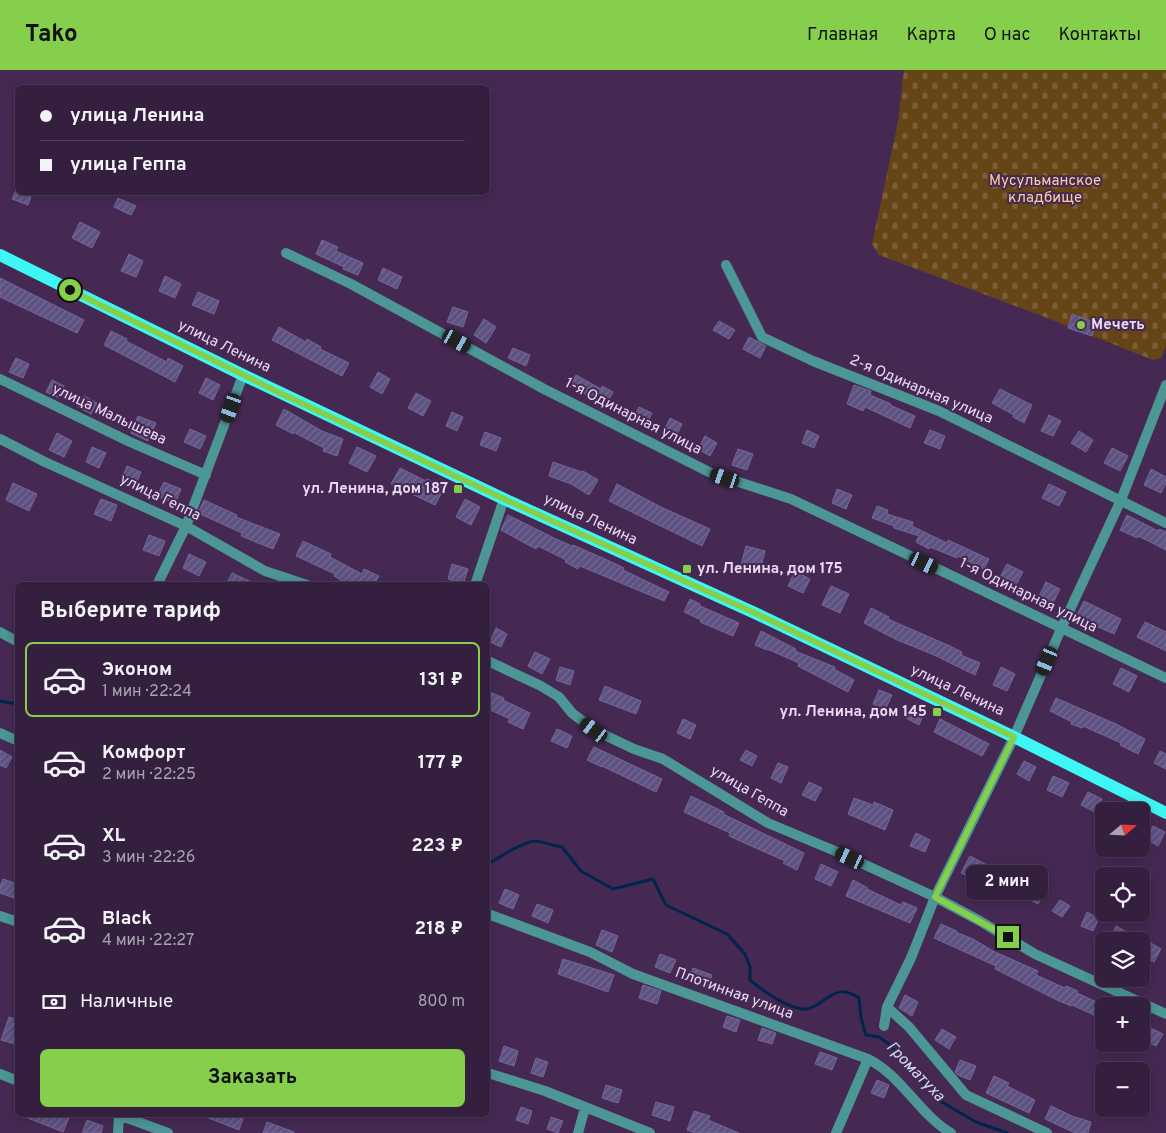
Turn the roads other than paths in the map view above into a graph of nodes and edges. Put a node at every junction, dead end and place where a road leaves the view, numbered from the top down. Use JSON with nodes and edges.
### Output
{"nodes":[{"id":1,"x":286,"y":253,"type":"dead end"},
{"id":2,"x":0,"y":255,"type":"edge"},
{"id":3,"x":726,"y":265,"type":"dead end"},
{"id":4,"x":243,"y":375,"type":"junction"},
{"id":5,"x":0,"y":379,"type":"edge"},
{"id":6,"x":1166,"y":385,"type":"edge"},
{"id":7,"x":0,"y":439,"type":"edge"},
{"id":8,"x":206,"y":474,"type":"junction"},
{"id":9,"x":504,"y":499,"type":"junction"},
{"id":10,"x":1121,"y":500,"type":"junction"},
{"id":11,"x":1166,"y":523,"type":"edge"},
{"id":12,"x":186,"y":526,"type":"junction"},
{"id":13,"x":158,"y":582,"type":"edge"},
{"id":14,"x":298,"y":582,"type":"edge"},
{"id":15,"x":476,"y":582,"type":"edge"},
{"id":16,"x":1060,"y":629,"type":"junction"},
{"id":17,"x":0,"y":632,"type":"edge"},
{"id":18,"x":15,"y":640,"type":"edge"},
{"id":19,"x":490,"y":662,"type":"edge"},
{"id":20,"x":1166,"y":678,"type":"edge"},
{"id":21,"x":0,"y":733,"type":"edge"},
{"id":22,"x":1014,"y":737,"type":"junction"},
{"id":23,"x":15,"y":740,"type":"edge"},
{"id":24,"x":1166,"y":813,"type":"edge"},
{"id":25,"x":935,"y":897,"type":"junction"},
{"id":26,"x":490,"y":915,"type":"edge"},
{"id":27,"x":0,"y":916,"type":"edge"},
{"id":28,"x":15,"y":921,"type":"edge"},
{"id":29,"x":888,"y":1007,"type":"junction"},
{"id":30,"x":1166,"y":1014,"type":"edge"},
{"id":31,"x":884,"y":1026,"type":"dead end"},
{"id":32,"x":868,"y":1059,"type":"junction"},
{"id":33,"x":0,"y":1074,"type":"edge"},
{"id":34,"x":490,"y":1074,"type":"edge"},
{"id":35,"x":15,"y":1080,"type":"edge"},
{"id":36,"x":586,"y":1108,"type":"junction"},
{"id":37,"x":119,"y":1117,"type":"edge"},
{"id":38,"x":124,"y":1117,"type":"edge"},
{"id":39,"x":118,"y":1133,"type":"edge"},
{"id":40,"x":168,"y":1133,"type":"edge"},
{"id":41,"x":578,"y":1133,"type":"edge"},
{"id":42,"x":650,"y":1133,"type":"edge"},
{"id":43,"x":836,"y":1133,"type":"edge"},
{"id":44,"x":951,"y":1133,"type":"edge"},
{"id":45,"x":1047,"y":1133,"type":"edge"}],
"edges":[{"from":1,"to":16,"type":"street","name":"1-я Одинарная улица"},
{"from":2,"to":4,"type":"main road","name":"улица Ленина"},
{"from":3,"to":10,"type":"street","name":"2-я Одинарная улица"},
{"from":4,"to":8,"type":"street"},
{"from":4,"to":9,"type":"main road","name":"улица Ленина"},
{"from":5,"to":8,"type":"street","name":"улица Малышева"},
{"from":6,"to":10,"type":"street"},
{"from":7,"to":12,"type":"street","name":"улица Геппа"},
{"from":8,"to":12,"type":"street"},
{"from":9,"to":15,"type":"street"},
{"from":9,"to":22,"type":"main road","name":"улица Ленина"},
{"from":10,"to":11,"type":"street","name":"2-я Одинарная улица"},
{"from":10,"to":16,"type":"street"},
{"from":12,"to":13,"type":"street"},
{"from":12,"to":14,"type":"street","name":"улица Геппа"},
{"from":16,"to":20,"type":"street","name":"1-я Одинарная улица"},
{"from":16,"to":22,"type":"street"},
{"from":17,"to":18,"type":"street"},
{"from":19,"to":25,"type":"street","name":"улица Геппа"},
{"from":21,"to":23,"type":"street"},
{"from":22,"to":24,"type":"main road","name":"улица Ленина"},
{"from":22,"to":25,"type":"street"},
{"from":25,"to":29,"type":"street"},
{"from":25,"to":30,"type":"street","name":"улица Геппа"},
{"from":26,"to":32,"type":"street","name":"Плотинная улица"},
{"from":27,"to":28,"type":"street"},
{"from":29,"to":31,"type":"street"},
{"from":29,"to":45,"type":"street"},
{"from":32,"to":43,"type":"street"},
{"from":32,"to":44,"type":"street","name":"Плотинная улица"},
{"from":33,"to":35,"type":"street"},
{"from":34,"to":36,"type":"street"},
{"from":36,"to":41,"type":"street"},
{"from":36,"to":42,"type":"street"},
{"from":37,"to":39,"type":"street"},
{"from":38,"to":40,"type":"street"}]}
